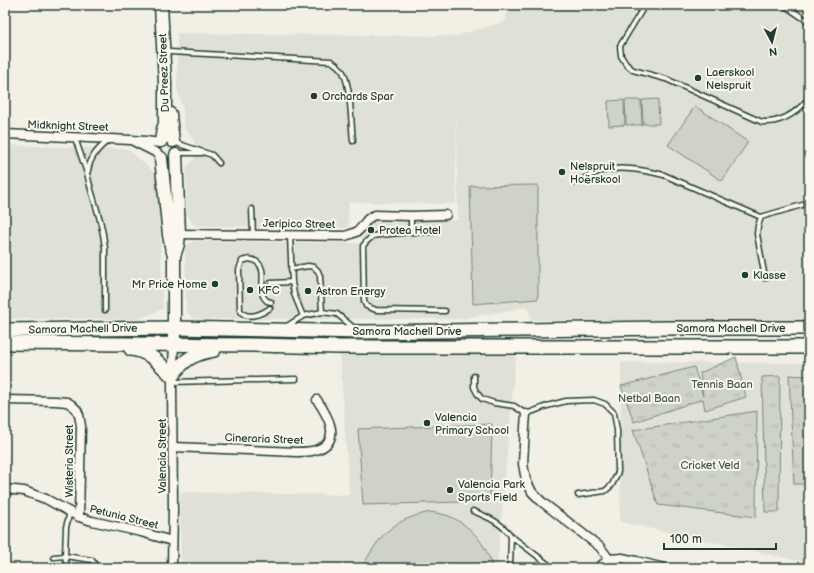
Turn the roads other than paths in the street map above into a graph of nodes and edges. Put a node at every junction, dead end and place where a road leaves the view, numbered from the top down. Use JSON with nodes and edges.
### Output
{"nodes":[{"id":1,"x":161,"y":5,"type":"edge"},
{"id":2,"x":169,"y":5,"type":"edge"},
{"id":3,"x":645,"y":5,"type":"edge"},
{"id":4,"x":784,"y":5,"type":"edge"},
{"id":5,"x":809,"y":22,"type":"edge"},
{"id":6,"x":170,"y":52,"type":"junction"},
{"id":7,"x":809,"y":98,"type":"edge"},
{"id":8,"x":5,"y":134,"type":"edge"},
{"id":9,"x":75,"y":138,"type":"junction"},
{"id":10,"x":112,"y":139,"type":"junction"},
{"id":11,"x":353,"y":141,"type":"dead end"},
{"id":12,"x":175,"y":148,"type":"junction"},
{"id":13,"x":160,"y":149,"type":"junction"},
{"id":14,"x":208,"y":154,"type":"junction"},
{"id":15,"x":219,"y":163,"type":"dead end"},
{"id":16,"x":87,"y":173,"type":"junction"},
{"id":17,"x":576,"y":183,"type":"dead end"},
{"id":18,"x":809,"y":203,"type":"edge"},
{"id":19,"x":252,"y":209,"type":"dead end"},
{"id":20,"x":446,"y":214,"type":"dead end"},
{"id":21,"x":411,"y":216,"type":"junction"},
{"id":22,"x":761,"y":217,"type":"junction"},
{"id":23,"x":411,"y":232,"type":"junction"},
{"id":24,"x":436,"y":232,"type":"dead end"},
{"id":25,"x":174,"y":234,"type":"junction"},
{"id":26,"x":253,"y":235,"type":"junction"},
{"id":27,"x":290,"y":236,"type":"junction"},
{"id":28,"x":291,"y":269,"type":"junction"},
{"id":29,"x":765,"y":278,"type":"dead end"},
{"id":30,"x":292,"y":282,"type":"junction"},
{"id":31,"x":271,"y":283,"type":"dead end"},
{"id":32,"x":271,"y":302,"type":"dead end"},
{"id":33,"x":270,"y":308,"type":"dead end"},
{"id":34,"x":105,"y":310,"type":"dead end"},
{"id":35,"x":445,"y":311,"type":"dead end"},
{"id":36,"x":322,"y":312,"type":"junction"},
{"id":37,"x":303,"y":316,"type":"junction"},
{"id":38,"x":175,"y":328,"type":"junction"},
{"id":39,"x":809,"y":328,"type":"edge"},
{"id":40,"x":5,"y":330,"type":"edge"},
{"id":41,"x":278,"y":330,"type":"junction"},
{"id":42,"x":362,"y":332,"type":"junction"},
{"id":43,"x":5,"y":343,"type":"edge"},
{"id":44,"x":57,"y":344,"type":"junction"},
{"id":45,"x":174,"y":345,"type":"junction"},
{"id":46,"x":254,"y":345,"type":"junction"},
{"id":47,"x":809,"y":347,"type":"edge"},
{"id":48,"x":474,"y":376,"type":"dead end"},
{"id":49,"x":172,"y":379,"type":"junction"},
{"id":50,"x":296,"y":379,"type":"dead end"},
{"id":51,"x":5,"y":400,"type":"edge"},
{"id":52,"x":317,"y":400,"type":"dead end"},
{"id":53,"x":526,"y":414,"type":"junction"},
{"id":54,"x":173,"y":447,"type":"junction"},
{"id":55,"x":5,"y":489,"type":"edge"},
{"id":56,"x":578,"y":495,"type":"dead end"},
{"id":57,"x":473,"y":511,"type":"dead end"},
{"id":58,"x":70,"y":512,"type":"junction"},
{"id":59,"x":78,"y":517,"type":"junction"},
{"id":60,"x":512,"y":536,"type":"junction"},
{"id":61,"x":172,"y":540,"type":"junction"},
{"id":62,"x":65,"y":556,"type":"junction"},
{"id":63,"x":54,"y":557,"type":"dead end"},
{"id":64,"x":609,"y":559,"type":"junction"},
{"id":65,"x":67,"y":568,"type":"edge"},
{"id":66,"x":96,"y":568,"type":"edge"},
{"id":67,"x":172,"y":568,"type":"edge"},
{"id":68,"x":510,"y":568,"type":"edge"},
{"id":69,"x":554,"y":568,"type":"edge"},
{"id":70,"x":598,"y":568,"type":"edge"},
{"id":71,"x":664,"y":568,"type":"edge"}],
"edges":[{"from":1,"to":13,"type":"street","name":"Du Preez Street"},
{"from":2,"to":6,"type":"street","name":"Du Preez Street"},
{"from":3,"to":7,"type":"lane"},
{"from":4,"to":5,"type":"lane"},
{"from":6,"to":11,"type":"lane"},
{"from":6,"to":12,"type":"street","name":"Du Preez Street"},
{"from":8,"to":9,"type":"street","name":"Midknight Street"},
{"from":9,"to":10,"type":"street","name":"Midknight Street"},
{"from":9,"to":16,"type":"lane"},
{"from":10,"to":13,"type":"street","name":"Midknight Street"},
{"from":10,"to":16,"type":"lane"},
{"from":12,"to":13,"type":"street"},
{"from":12,"to":13,"type":"street"},
{"from":12,"to":14,"type":"lane"},
{"from":12,"to":14,"type":"lane"},
{"from":12,"to":25,"type":"street","name":"Du Preez Street"},
{"from":13,"to":25,"type":"street","name":"Du Preez Street"},
{"from":14,"to":15,"type":"lane"},
{"from":16,"to":34,"type":"lane"},
{"from":17,"to":22,"type":"lane"},
{"from":18,"to":22,"type":"lane"},
{"from":19,"to":26,"type":"lane"},
{"from":20,"to":21,"type":"street","name":"Jeripico Street"},
{"from":21,"to":23,"type":"lane"},
{"from":21,"to":27,"type":"street","name":"Jeripico Street"},
{"from":22,"to":29,"type":"lane"},
{"from":23,"to":24,"type":"lane"},
{"from":23,"to":35,"type":"lane"},
{"from":25,"to":26,"type":"street","name":"Jeripico Street"},
{"from":25,"to":38,"type":"street","name":"Du Preez Street"},
{"from":26,"to":27,"type":"street","name":"Jeripico Street"},
{"from":27,"to":28,"type":"lane"},
{"from":28,"to":30,"type":"lane"},
{"from":28,"to":36,"type":"lane"},
{"from":30,"to":31,"type":"lane"},
{"from":30,"to":37,"type":"lane"},
{"from":32,"to":33,"type":"lane"},
{"from":36,"to":37,"type":"lane"},
{"from":36,"to":42,"type":"lane"},
{"from":37,"to":41,"type":"lane"},
{"from":38,"to":40,"type":"main road","name":"Samora Machell Drive"},
{"from":38,"to":41,"type":"main road","name":"Samora Machell Drive"},
{"from":38,"to":45,"type":"street","name":"Du Preez Street"},
{"from":39,"to":42,"type":"main road","name":"Samora Machell Drive"},
{"from":41,"to":42,"type":"main road","name":"Samora Machell Drive"},
{"from":43,"to":44,"type":"main road","name":"Samora Machell Drive"},
{"from":44,"to":45,"type":"main road","name":"Samora Machell Drive"},
{"from":44,"to":49,"type":"main road"},
{"from":45,"to":46,"type":"main road","name":"Samora Machell Drive"},
{"from":45,"to":49,"type":"street","name":"Valencia Street"},
{"from":46,"to":47,"type":"main road","name":"Samora Machell Drive"},
{"from":46,"to":49,"type":"main road"},
{"from":48,"to":53,"type":"lane"},
{"from":49,"to":50,"type":"lane"},
{"from":49,"to":54,"type":"street","name":"Valencia Street"},
{"from":51,"to":59,"type":"street","name":"Wisteria Street"},
{"from":52,"to":54,"type":"street","name":"Cineraria Street"},
{"from":53,"to":56,"type":"lane"},
{"from":53,"to":64,"type":"street"},
{"from":54,"to":61,"type":"street","name":"Valencia Street"},
{"from":55,"to":58,"type":"street","name":"Petunia Street"},
{"from":57,"to":60,"type":"lane"},
{"from":58,"to":59,"type":"street","name":"Petunia Street"},
{"from":58,"to":62,"type":"lane"},
{"from":59,"to":61,"type":"street","name":"Petunia Street"},
{"from":60,"to":68,"type":"lane"},
{"from":60,"to":69,"type":"lane"},
{"from":61,"to":67,"type":"street","name":"Valencia Street"},
{"from":62,"to":63,"type":"lane"},
{"from":62,"to":65,"type":"lane"},
{"from":62,"to":66,"type":"lane"},
{"from":64,"to":70,"type":"street"},
{"from":64,"to":71,"type":"street"}]}
